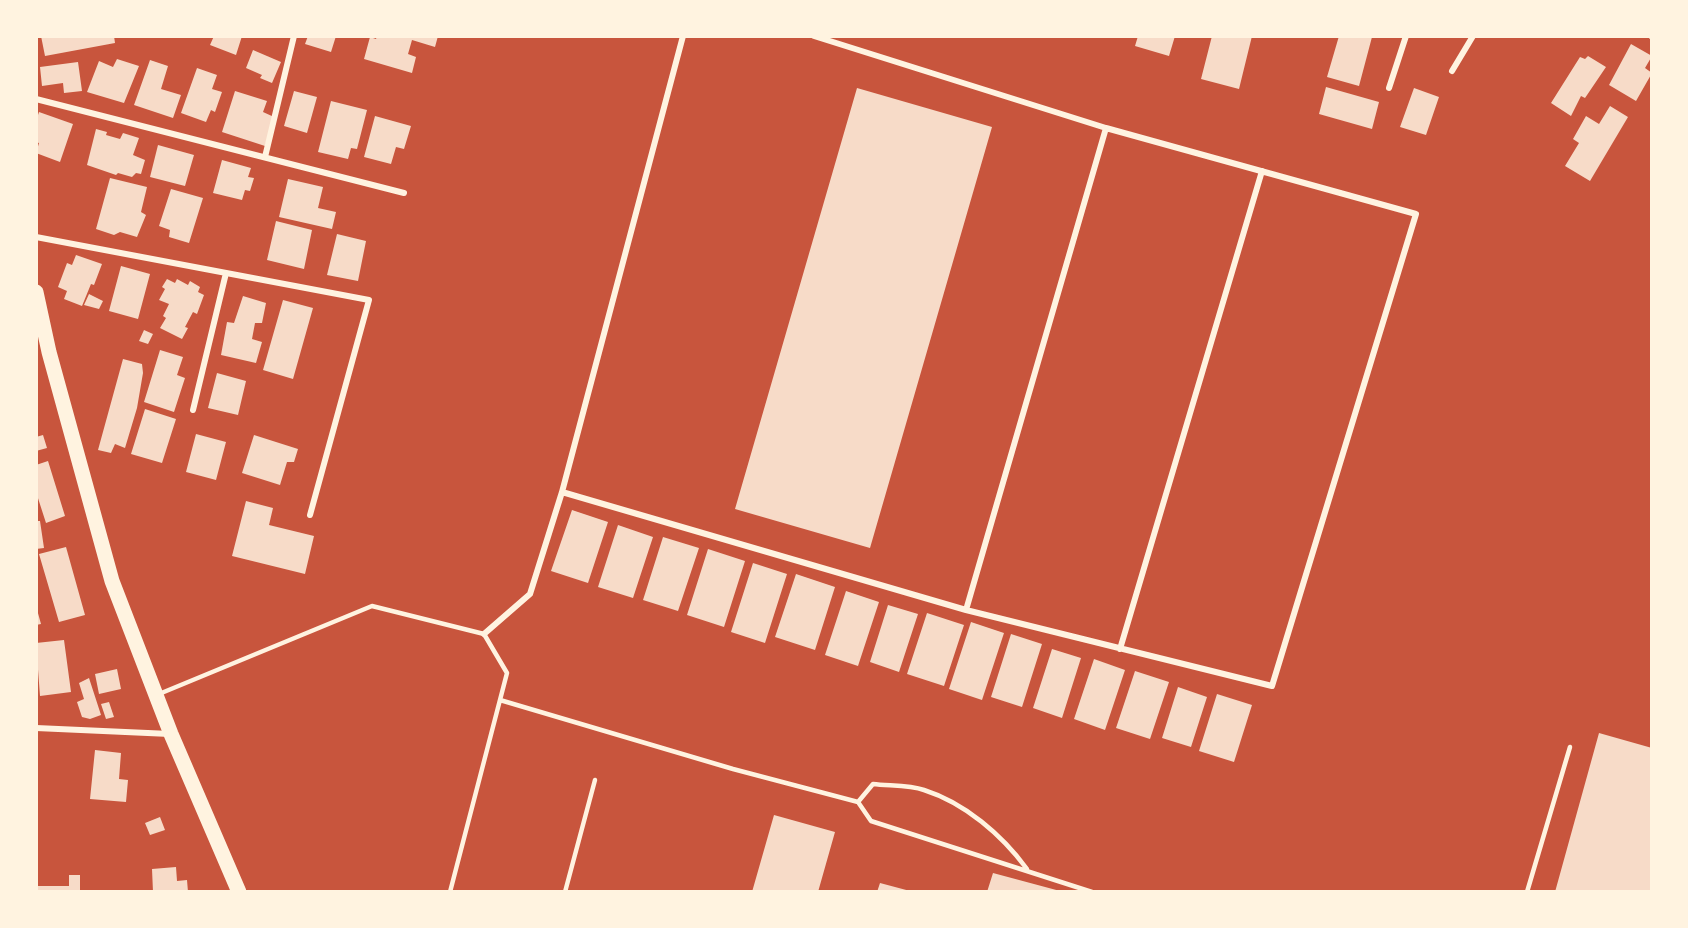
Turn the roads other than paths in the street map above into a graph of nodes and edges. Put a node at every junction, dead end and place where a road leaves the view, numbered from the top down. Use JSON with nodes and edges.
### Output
{"nodes":[{"id":1,"x":294,"y":36,"type":"edge"},
{"id":2,"x":683,"y":36,"type":"edge"},
{"id":3,"x":814,"y":36,"type":"edge"},
{"id":4,"x":1406,"y":36,"type":"edge"},
{"id":5,"x":1473,"y":36,"type":"edge"},
{"id":6,"x":1452,"y":71,"type":"dead end"},
{"id":7,"x":1389,"y":88,"type":"dead end"},
{"id":8,"x":36,"y":99,"type":"edge"},
{"id":9,"x":1106,"y":128,"type":"junction"},
{"id":10,"x":265,"y":157,"type":"junction"},
{"id":11,"x":1262,"y":171,"type":"junction"},
{"id":12,"x":404,"y":193,"type":"dead end"},
{"id":13,"x":36,"y":237,"type":"edge"},
{"id":14,"x":226,"y":273,"type":"junction"},
{"id":15,"x":36,"y":292,"type":"edge"},
{"id":16,"x":194,"y":410,"type":"dead end"},
{"id":17,"x":562,"y":492,"type":"junction"},
{"id":18,"x":310,"y":514,"type":"dead end"},
{"id":19,"x":966,"y":610,"type":"junction"},
{"id":20,"x":484,"y":634,"type":"junction"},
{"id":21,"x":1120,"y":649,"type":"junction"},
{"id":22,"x":156,"y":695,"type":"junction"},
{"id":23,"x":500,"y":700,"type":"junction"},
{"id":24,"x":36,"y":728,"type":"edge"},
{"id":25,"x":171,"y":734,"type":"junction"},
{"id":26,"x":1569,"y":747,"type":"dead end"},
{"id":27,"x":595,"y":780,"type":"dead end"},
{"id":28,"x":858,"y":802,"type":"junction"},
{"id":29,"x":1029,"y":871,"type":"junction"},
{"id":30,"x":239,"y":892,"type":"edge"},
{"id":31,"x":450,"y":892,"type":"edge"},
{"id":32,"x":565,"y":892,"type":"edge"},
{"id":33,"x":1092,"y":892,"type":"edge"},
{"id":34,"x":1527,"y":892,"type":"edge"}],
"edges":[{"from":1,"to":10,"type":"street"},
{"from":2,"to":17,"type":"street"},
{"from":3,"to":9,"type":"street"},
{"from":4,"to":7,"type":"street"},
{"from":5,"to":6,"type":"street"},
{"from":8,"to":10,"type":"street"},
{"from":9,"to":11,"type":"street"},
{"from":9,"to":19,"type":"street"},
{"from":10,"to":12,"type":"street"},
{"from":11,"to":21,"type":"street"},
{"from":11,"to":21,"type":"street"},
{"from":13,"to":14,"type":"street"},
{"from":14,"to":16,"type":"street"},
{"from":14,"to":18,"type":"street"},
{"from":15,"to":22,"type":"main road"},
{"from":17,"to":19,"type":"street"},
{"from":17,"to":20,"type":"street"},
{"from":19,"to":21,"type":"street"},
{"from":20,"to":22,"type":"lane"},
{"from":20,"to":23,"type":"lane"},
{"from":22,"to":25,"type":"main road"},
{"from":23,"to":28,"type":"lane"},
{"from":23,"to":31,"type":"lane"},
{"from":24,"to":25,"type":"street"},
{"from":25,"to":30,"type":"main road"},
{"from":26,"to":34,"type":"lane"},
{"from":27,"to":32,"type":"lane"},
{"from":28,"to":29,"type":"lane"},
{"from":28,"to":29,"type":"lane"},
{"from":29,"to":33,"type":"lane"}]}
